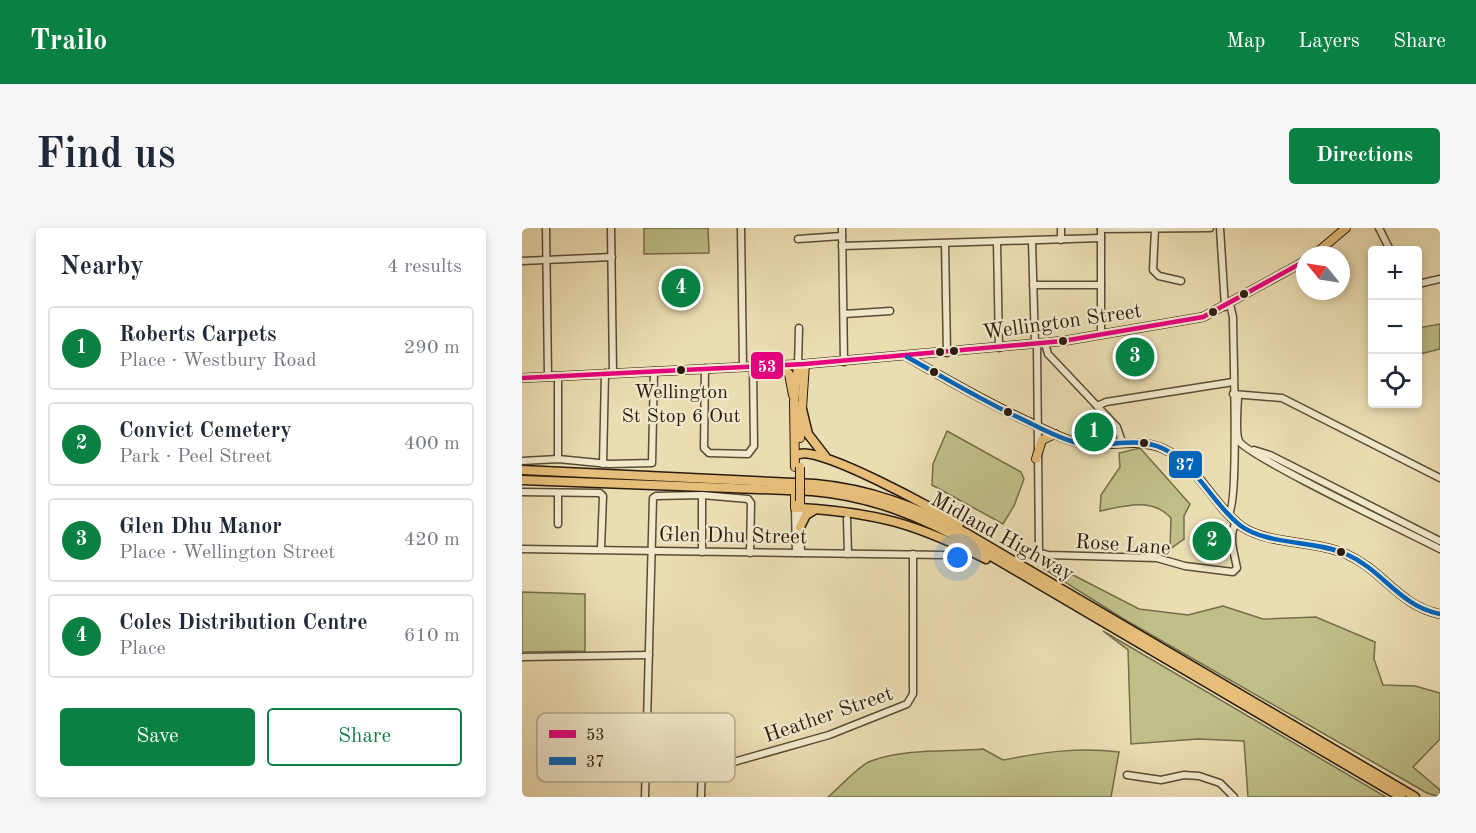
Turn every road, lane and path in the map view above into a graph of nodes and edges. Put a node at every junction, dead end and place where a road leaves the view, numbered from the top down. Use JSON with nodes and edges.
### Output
{"nodes":[{"id":1,"x":546,"y":228,"type":"edge"},
{"id":2,"x":611,"y":228,"type":"edge"},
{"id":3,"x":741,"y":228,"type":"edge"},
{"id":4,"x":842,"y":228,"type":"edge"},
{"id":5,"x":1061,"y":228,"type":"edge"},
{"id":6,"x":1210,"y":228,"type":"edge"},
{"id":7,"x":1221,"y":228,"type":"edge"},
{"id":8,"x":1346,"y":228,"type":"edge"},
{"id":9,"x":1379,"y":228,"type":"edge"},
{"id":10,"x":1101,"y":229,"type":"edge"},
{"id":11,"x":1155,"y":229,"type":"edge"},
{"id":12,"x":842,"y":236,"type":"junction"},
{"id":13,"x":1101,"y":238,"type":"junction"},
{"id":14,"x":798,"y":239,"type":"dead end"},
{"id":15,"x":1061,"y":240,"type":"junction"},
{"id":16,"x":1032,"y":241,"type":"junction"},
{"id":17,"x":997,"y":242,"type":"junction"},
{"id":18,"x":945,"y":244,"type":"junction"},
{"id":19,"x":842,"y":246,"type":"junction"},
{"id":20,"x":1325,"y":246,"type":"edge"},
{"id":21,"x":1388,"y":246,"type":"edge"},
{"id":22,"x":612,"y":257,"type":"junction"},
{"id":23,"x":547,"y":260,"type":"junction"},
{"id":24,"x":522,"y":261,"type":"edge"},
{"id":25,"x":1296,"y":266,"type":"edge"},
{"id":26,"x":1440,"y":279,"type":"edge"},
{"id":27,"x":1182,"y":281,"type":"dead end"},
{"id":28,"x":1422,"y":283,"type":"edge"},
{"id":29,"x":1033,"y":285,"type":"junction"},
{"id":30,"x":1101,"y":285,"type":"junction"},
{"id":31,"x":1227,"y":305,"type":"junction"},
{"id":32,"x":890,"y":311,"type":"dead end"},
{"id":33,"x":844,"y":314,"type":"junction"},
{"id":34,"x":799,"y":328,"type":"dead end"},
{"id":35,"x":1101,"y":334,"type":"junction"},
{"id":36,"x":1039,"y":344,"type":"junction"},
{"id":37,"x":999,"y":348,"type":"junction"},
{"id":38,"x":947,"y":353,"type":"junction"},
{"id":39,"x":907,"y":357,"type":"junction"},
{"id":40,"x":844,"y":362,"type":"junction"},
{"id":41,"x":802,"y":364,"type":"junction"},
{"id":42,"x":782,"y":365,"type":"junction"},
{"id":43,"x":743,"y":367,"type":"junction"},
{"id":44,"x":753,"y":367,"type":"junction"},
{"id":45,"x":705,"y":368,"type":"junction"},
{"id":46,"x":654,"y":371,"type":"junction"},
{"id":47,"x":609,"y":373,"type":"junction"},
{"id":48,"x":548,"y":376,"type":"junction"},
{"id":49,"x":558,"y":376,"type":"junction"},
{"id":50,"x":522,"y":378,"type":"edge"},
{"id":51,"x":1233,"y":382,"type":"junction"},
{"id":52,"x":1236,"y":395,"type":"junction"},
{"id":53,"x":796,"y":404,"type":"junction"},
{"id":54,"x":1097,"y":406,"type":"junction"},
{"id":55,"x":1037,"y":427,"type":"junction"},
{"id":56,"x":1055,"y":434,"type":"junction"},
{"id":57,"x":1122,"y":442,"type":"junction"},
{"id":58,"x":1251,"y":449,"type":"junction"},
{"id":59,"x":800,"y":454,"type":"junction"},
{"id":60,"x":558,"y":459,"type":"junction"},
{"id":61,"x":1036,"y":459,"type":"junction"},
{"id":62,"x":522,"y":461,"type":"edge"},
{"id":63,"x":603,"y":464,"type":"junction"},
{"id":64,"x":838,"y":464,"type":"junction"},
{"id":65,"x":797,"y":467,"type":"junction"},
{"id":66,"x":522,"y":470,"type":"edge"},
{"id":67,"x":1440,"y":478,"type":"edge"},
{"id":68,"x":522,"y":480,"type":"edge"},
{"id":69,"x":522,"y":492,"type":"edge"},
{"id":70,"x":558,"y":493,"type":"junction"},
{"id":71,"x":702,"y":495,"type":"junction"},
{"id":72,"x":797,"y":502,"type":"junction"},
{"id":73,"x":817,"y":509,"type":"junction"},
{"id":74,"x":1229,"y":513,"type":"junction"},
{"id":75,"x":847,"y":519,"type":"dead end"},
{"id":76,"x":1236,"y":522,"type":"junction"},
{"id":77,"x":558,"y":524,"type":"dead end"},
{"id":78,"x":800,"y":527,"type":"junction"},
{"id":79,"x":1440,"y":541,"type":"edge"},
{"id":80,"x":522,"y":549,"type":"edge"},
{"id":81,"x":601,"y":549,"type":"junction"},
{"id":82,"x":1440,"y":549,"type":"edge"},
{"id":83,"x":651,"y":551,"type":"junction"},
{"id":84,"x":702,"y":552,"type":"junction"},
{"id":85,"x":750,"y":553,"type":"junction"},
{"id":86,"x":798,"y":553,"type":"junction"},
{"id":87,"x":848,"y":554,"type":"junction"},
{"id":88,"x":913,"y":554,"type":"junction"},
{"id":89,"x":944,"y":555,"type":"dead end"},
{"id":90,"x":1054,"y":594,"type":"junction"},
{"id":91,"x":1076,"y":597,"type":"junction"},
{"id":92,"x":1440,"y":614,"type":"edge"},
{"id":93,"x":649,"y":655,"type":"junction"},
{"id":94,"x":522,"y":657,"type":"edge"},
{"id":95,"x":647,"y":713,"type":"edge"},
{"id":96,"x":735,"y":761,"type":"edge"},
{"id":97,"x":1127,"y":775,"type":"dead end"},
{"id":98,"x":645,"y":782,"type":"edge"},
{"id":99,"x":701,"y":782,"type":"edge"},
{"id":100,"x":645,"y":797,"type":"edge"},
{"id":101,"x":701,"y":797,"type":"edge"},
{"id":102,"x":1234,"y":797,"type":"edge"},
{"id":103,"x":1401,"y":797,"type":"edge"},
{"id":104,"x":1415,"y":797,"type":"edge"}],
"edges":[{"from":1,"to":23,"type":"street"},
{"from":2,"to":22,"type":"street"},
{"from":3,"to":43,"type":"street"},
{"from":4,"to":12,"type":"street"},
{"from":5,"to":15,"type":"street"},
{"from":6,"to":11,"type":"street"},
{"from":7,"to":31,"type":"street"},
{"from":8,"to":20,"type":"main road"},
{"from":9,"to":21,"type":"street"},
{"from":10,"to":11,"type":"street"},
{"from":10,"to":13,"type":"street"},
{"from":11,"to":27,"type":"street"},
{"from":12,"to":14,"type":"street"},
{"from":12,"to":19,"type":"street"},
{"from":13,"to":15,"type":"street"},
{"from":13,"to":30,"type":"street"},
{"from":15,"to":16,"type":"street"},
{"from":16,"to":17,"type":"street"},
{"from":16,"to":29,"type":"street","name":"Rose Lane"},
{"from":17,"to":18,"type":"street"},
{"from":17,"to":37,"type":"street"},
{"from":18,"to":19,"type":"street"},
{"from":18,"to":38,"type":"street"},
{"from":19,"to":33,"type":"street"},
{"from":22,"to":23,"type":"street"},
{"from":22,"to":47,"type":"street"},
{"from":23,"to":24,"type":"street"},
{"from":23,"to":48,"type":"street"},
{"from":25,"to":31,"type":"main road","name":"Wellington Street"},
{"from":26,"to":28,"type":"street"},
{"from":29,"to":30,"type":"street"},
{"from":29,"to":36,"type":"street","name":"Rose Lane"},
{"from":30,"to":35,"type":"street"},
{"from":31,"to":35,"type":"main road","name":"Wellington Street"},
{"from":31,"to":51,"type":"street"},
{"from":32,"to":33,"type":"street"},
{"from":33,"to":40,"type":"street"},
{"from":34,"to":41,"type":"street"},
{"from":35,"to":36,"type":"main road","name":"Wellington Street"},
{"from":36,"to":37,"type":"main road","name":"Wellington Street"},
{"from":36,"to":54,"type":"street"},
{"from":36,"to":55,"type":"street","name":"Rose Lane"},
{"from":37,"to":38,"type":"main road","name":"Wellington Street"},
{"from":38,"to":39,"type":"main road","name":"Wellington Street"},
{"from":39,"to":40,"type":"main road","name":"Wellington Street"},
{"from":39,"to":55,"type":"main road"},
{"from":40,"to":41,"type":"main road","name":"Wellington Street"},
{"from":41,"to":42,"type":"main road","name":"Wellington Street"},
{"from":41,"to":53,"type":"main road"},
{"from":42,"to":44,"type":"main road","name":"Wellington Street"},
{"from":42,"to":53,"type":"main road"},
{"from":43,"to":44,"type":"main road","name":"Wellington Street"},
{"from":43,"to":45,"type":"main road","name":"Wellington Street"},
{"from":44,"to":45,"type":"street"},
{"from":45,"to":46,"type":"main road","name":"Wellington Street"},
{"from":46,"to":47,"type":"main road","name":"Wellington Street"},
{"from":46,"to":63,"type":"street"},
{"from":47,"to":49,"type":"main road","name":"Wellington Street"},
{"from":47,"to":63,"type":"street"},
{"from":48,"to":49,"type":"main road","name":"Wellington Street"},
{"from":48,"to":50,"type":"main road","name":"Wellington Street"},
{"from":49,"to":60,"type":"street"},
{"from":51,"to":52,"type":"street"},
{"from":51,"to":54,"type":"street"},
{"from":52,"to":58,"type":"street"},
{"from":52,"to":67,"type":"street"},
{"from":52,"to":74,"type":"street"},
{"from":53,"to":59,"type":"main road"},
{"from":53,"to":64,"type":"highway"},
{"from":53,"to":65,"type":"main road"},
{"from":54,"to":57,"type":"street"},
{"from":55,"to":56,"type":"main road"},
{"from":55,"to":61,"type":"street","name":"Rose Lane"},
{"from":56,"to":57,"type":"main road"},
{"from":56,"to":61,"type":"main road"},
{"from":57,"to":74,"type":"main road"},
{"from":58,"to":79,"type":"street"},
{"from":58,"to":82,"type":"street"},
{"from":59,"to":64,"type":"highway"},
{"from":59,"to":65,"type":"main road"},
{"from":60,"to":62,"type":"street"},
{"from":60,"to":63,"type":"street"},
{"from":61,"to":76,"type":"street","name":"Rose Lane"},
{"from":64,"to":91,"type":"highway"},
{"from":65,"to":72,"type":"main road","bridge":true},
{"from":66,"to":91,"type":"highway","name":"Midland Highway"},
{"from":68,"to":90,"type":"highway","name":"Midland Highway"},
{"from":69,"to":70,"type":"street"},
{"from":70,"to":77,"type":"street"},
{"from":70,"to":81,"type":"street"},
{"from":71,"to":83,"type":"street"},
{"from":71,"to":84,"type":"street"},
{"from":71,"to":85,"type":"street"},
{"from":72,"to":73,"type":"highway"},
{"from":72,"to":78,"type":"street"},
{"from":72,"to":86,"type":"street"},
{"from":73,"to":78,"type":"highway"},
{"from":73,"to":90,"type":"highway"},
{"from":74,"to":76,"type":"main road"},
{"from":75,"to":87,"type":"street"},
{"from":76,"to":92,"type":"main road"},
{"from":78,"to":86,"type":"street"},
{"from":80,"to":81,"type":"street","name":"Glen Dhu Street"},
{"from":81,"to":83,"type":"street","name":"Glen Dhu Street"},
{"from":83,"to":84,"type":"street","name":"Glen Dhu Street"},
{"from":83,"to":93,"type":"street"},
{"from":84,"to":85,"type":"street","name":"Glen Dhu Street"},
{"from":85,"to":86,"type":"street","name":"Glen Dhu Street"},
{"from":86,"to":87,"type":"street","name":"Glen Dhu Street"},
{"from":87,"to":88,"type":"street","name":"Glen Dhu Street"},
{"from":88,"to":89,"type":"street","name":"Glen Dhu Street"},
{"from":88,"to":96,"type":"street","name":"Heather Street"},
{"from":90,"to":103,"type":"highway","name":"Midland Highway"},
{"from":91,"to":104,"type":"highway","name":"Midland Highway"},
{"from":93,"to":94,"type":"street"},
{"from":93,"to":95,"type":"street"},
{"from":97,"to":102,"type":"street"},
{"from":98,"to":100,"type":"street"},
{"from":99,"to":101,"type":"street"}]}
